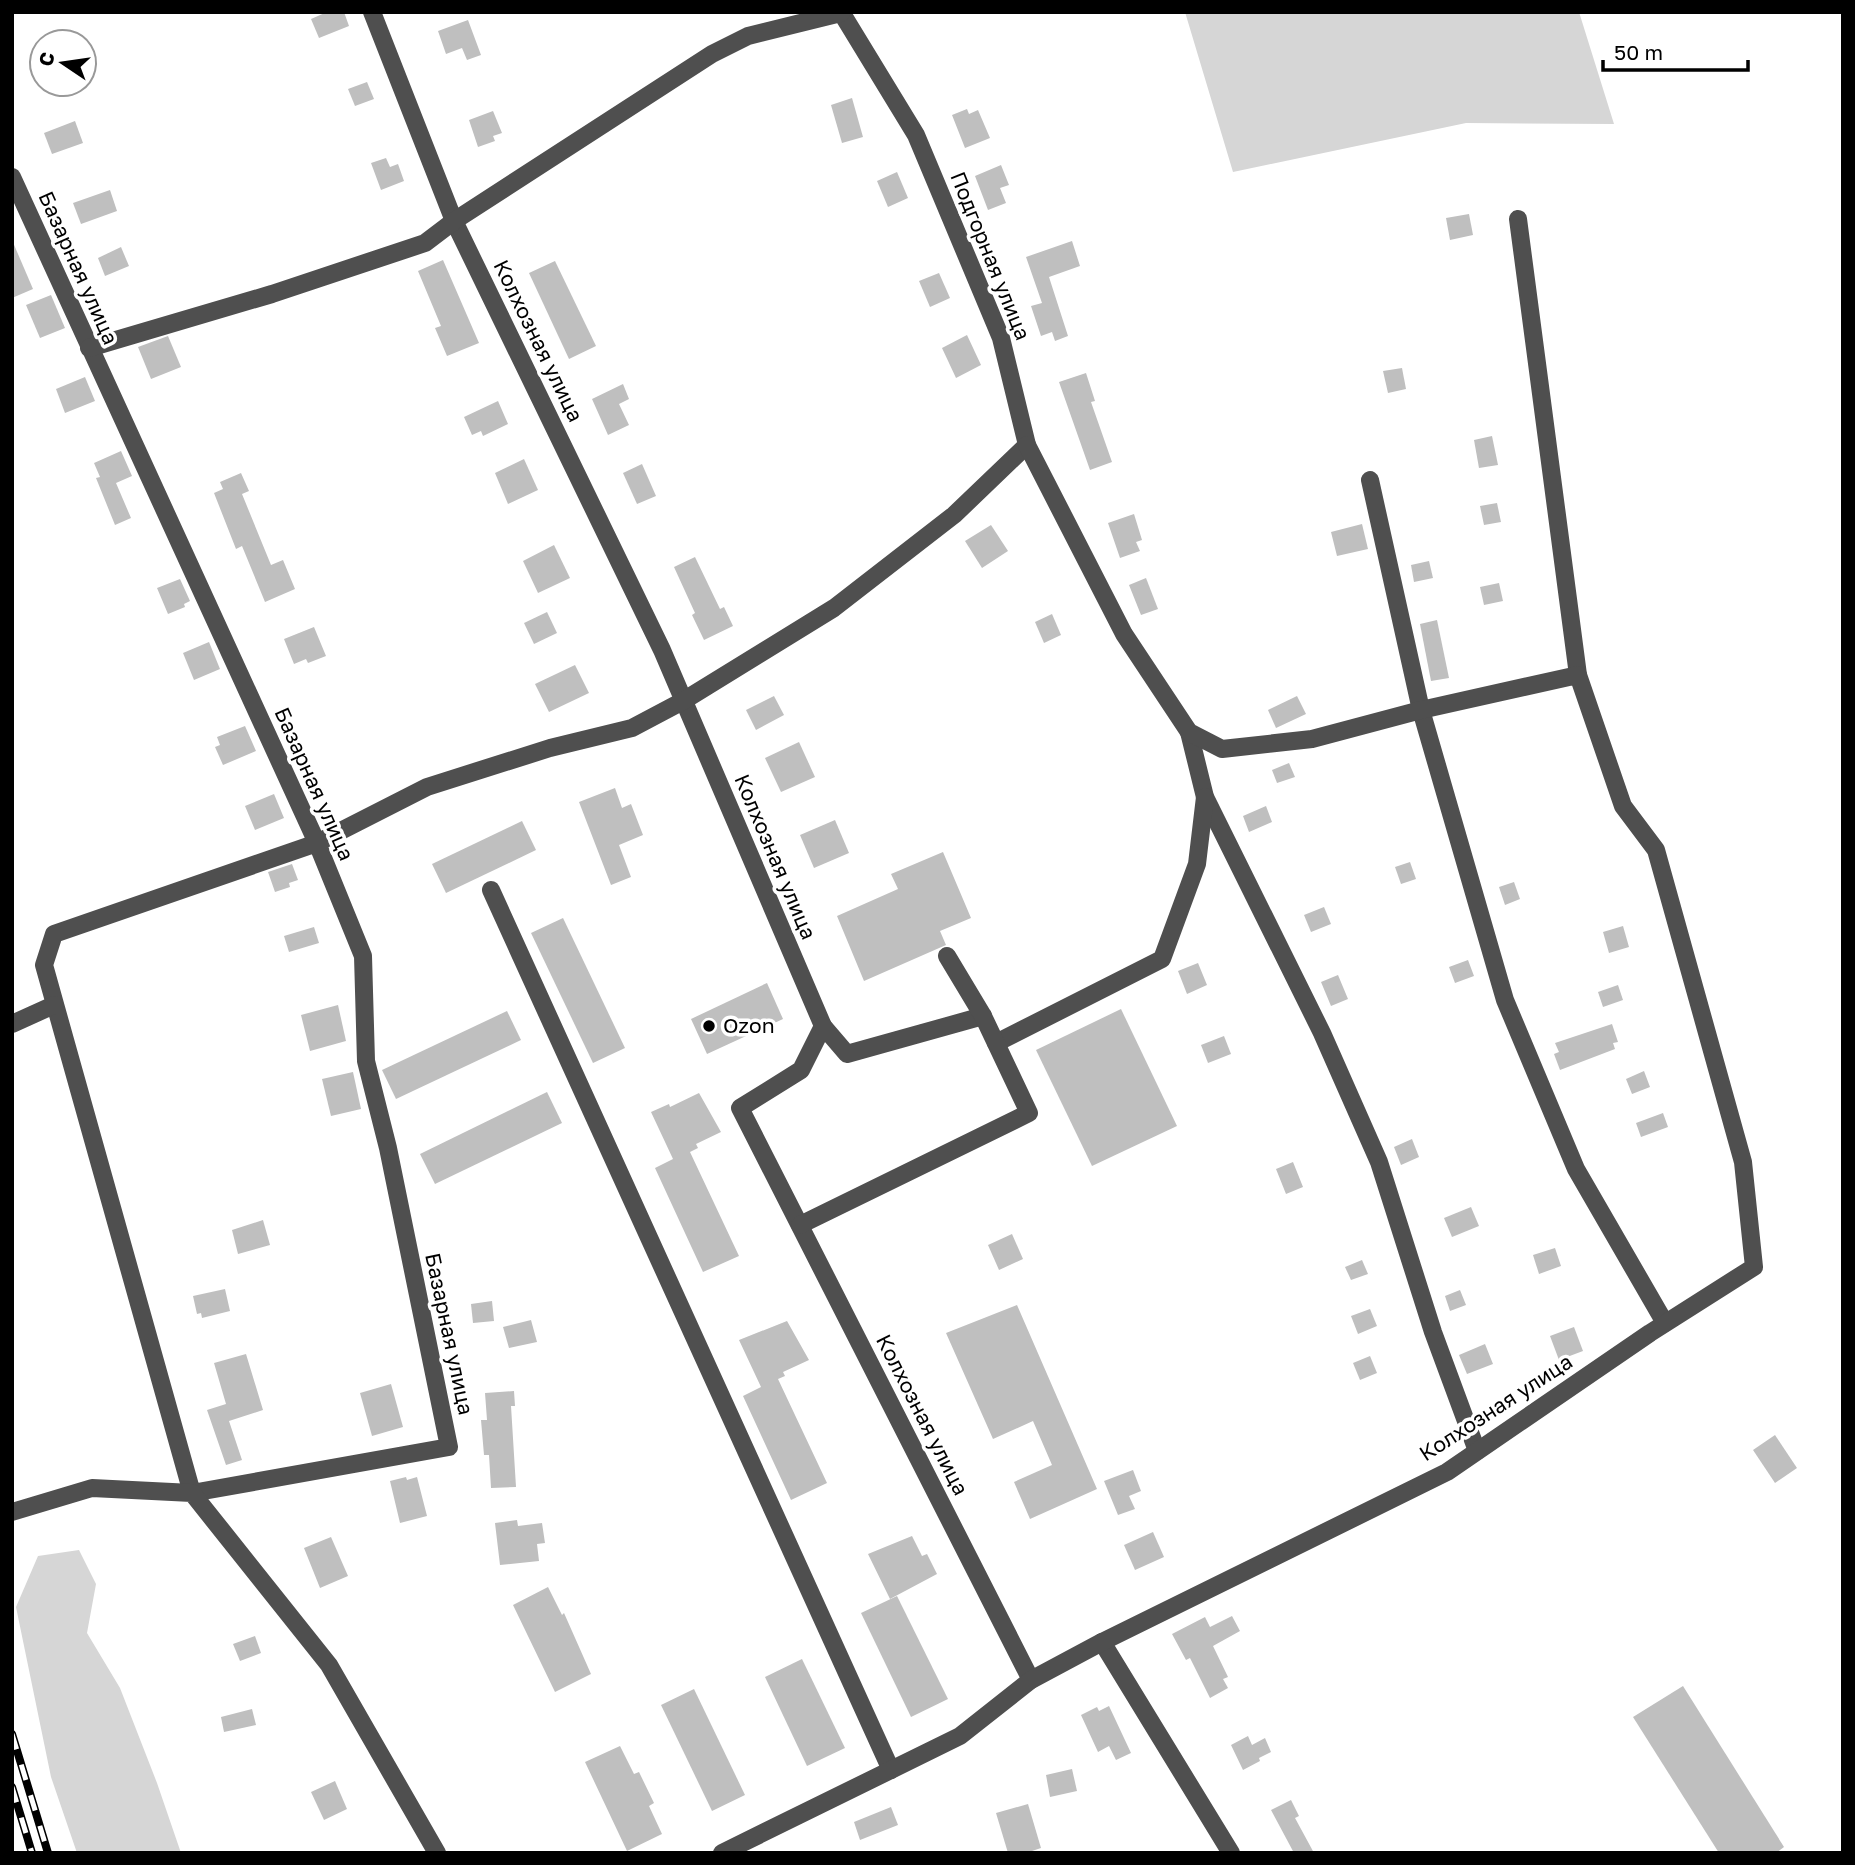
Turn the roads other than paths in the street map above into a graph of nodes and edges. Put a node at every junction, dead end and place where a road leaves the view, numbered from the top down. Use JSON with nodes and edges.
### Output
{"nodes":[{"id":1,"x":372,"y":12,"type":"edge"},
{"id":2,"x":841,"y":13,"type":"edge"},
{"id":3,"x":12,"y":177,"type":"edge"},
{"id":4,"x":1518,"y":219,"type":"dead end"},
{"id":5,"x":454,"y":221,"type":"junction"},
{"id":6,"x":89,"y":348,"type":"junction"},
{"id":7,"x":1027,"y":444,"type":"junction"},
{"id":8,"x":1370,"y":481,"type":"dead end"},
{"id":9,"x":1578,"y":675,"type":"junction"},
{"id":10,"x":682,"y":701,"type":"junction"},
{"id":11,"x":1422,"y":710,"type":"junction"},
{"id":12,"x":1189,"y":732,"type":"junction"},
{"id":13,"x":1205,"y":797,"type":"junction"},
{"id":14,"x":317,"y":843,"type":"junction"},
{"id":15,"x":491,"y":890,"type":"dead end"},
{"id":16,"x":947,"y":956,"type":"dead end"},
{"id":17,"x":54,"y":1005,"type":"junction"},
{"id":18,"x":983,"y":1016,"type":"junction"},
{"id":19,"x":12,"y":1024,"type":"edge"},
{"id":20,"x":823,"y":1026,"type":"junction"},
{"id":21,"x":996,"y":1043,"type":"junction"},
{"id":22,"x":800,"y":1225,"type":"junction"},
{"id":23,"x":1665,"y":1323,"type":"junction"},
{"id":24,"x":1477,"y":1451,"type":"junction"},
{"id":25,"x":192,"y":1493,"type":"junction"},
{"id":26,"x":12,"y":1512,"type":"edge"},
{"id":27,"x":1102,"y":1643,"type":"junction"},
{"id":28,"x":1031,"y":1680,"type":"junction"},
{"id":29,"x":891,"y":1770,"type":"junction"},
{"id":30,"x":437,"y":1853,"type":"edge"},
{"id":31,"x":722,"y":1853,"type":"edge"},
{"id":32,"x":1231,"y":1853,"type":"edge"}],
"edges":[{"from":1,"to":5,"type":"street","name":"Колхозная улица"},
{"from":2,"to":5,"type":"street"},
{"from":2,"to":7,"type":"street","name":"Подгорная улица"},
{"from":3,"to":6,"type":"street","name":"Базарная улица"},
{"from":4,"to":9,"type":"street"},
{"from":5,"to":6,"type":"street"},
{"from":5,"to":10,"type":"street","name":"Колхозная улица"},
{"from":6,"to":14,"type":"street","name":"Базарная улица"},
{"from":7,"to":10,"type":"street"},
{"from":7,"to":12,"type":"street","name":"Подгорная улица"},
{"from":8,"to":11,"type":"street"},
{"from":9,"to":11,"type":"street"},
{"from":9,"to":23,"type":"street","name":"Колхозная улица"},
{"from":10,"to":14,"type":"street"},
{"from":10,"to":20,"type":"street","name":"Колхозная улица"},
{"from":11,"to":12,"type":"street"},
{"from":11,"to":23,"type":"street"},
{"from":12,"to":13,"type":"street"},
{"from":13,"to":21,"type":"street"},
{"from":13,"to":24,"type":"street"},
{"from":14,"to":17,"type":"street"},
{"from":14,"to":25,"type":"street","name":"Базарная улица"},
{"from":15,"to":29,"type":"street"},
{"from":16,"to":18,"type":"street"},
{"from":17,"to":19,"type":"street"},
{"from":17,"to":25,"type":"street"},
{"from":18,"to":20,"type":"street"},
{"from":18,"to":21,"type":"street"},
{"from":20,"to":22,"type":"street","name":"Колхозная улица"},
{"from":21,"to":22,"type":"street"},
{"from":22,"to":28,"type":"street","name":"Колхозная улица"},
{"from":23,"to":24,"type":"street","name":"Колхозная улица"},
{"from":24,"to":27,"type":"street","name":"Колхозная улица"},
{"from":25,"to":26,"type":"street"},
{"from":25,"to":30,"type":"street"},
{"from":27,"to":28,"type":"street","name":"Колхозная улица"},
{"from":27,"to":32,"type":"street"},
{"from":28,"to":29,"type":"street","name":"Колхозная улица"},
{"from":29,"to":31,"type":"street","name":"Колхозная улица"}]}
